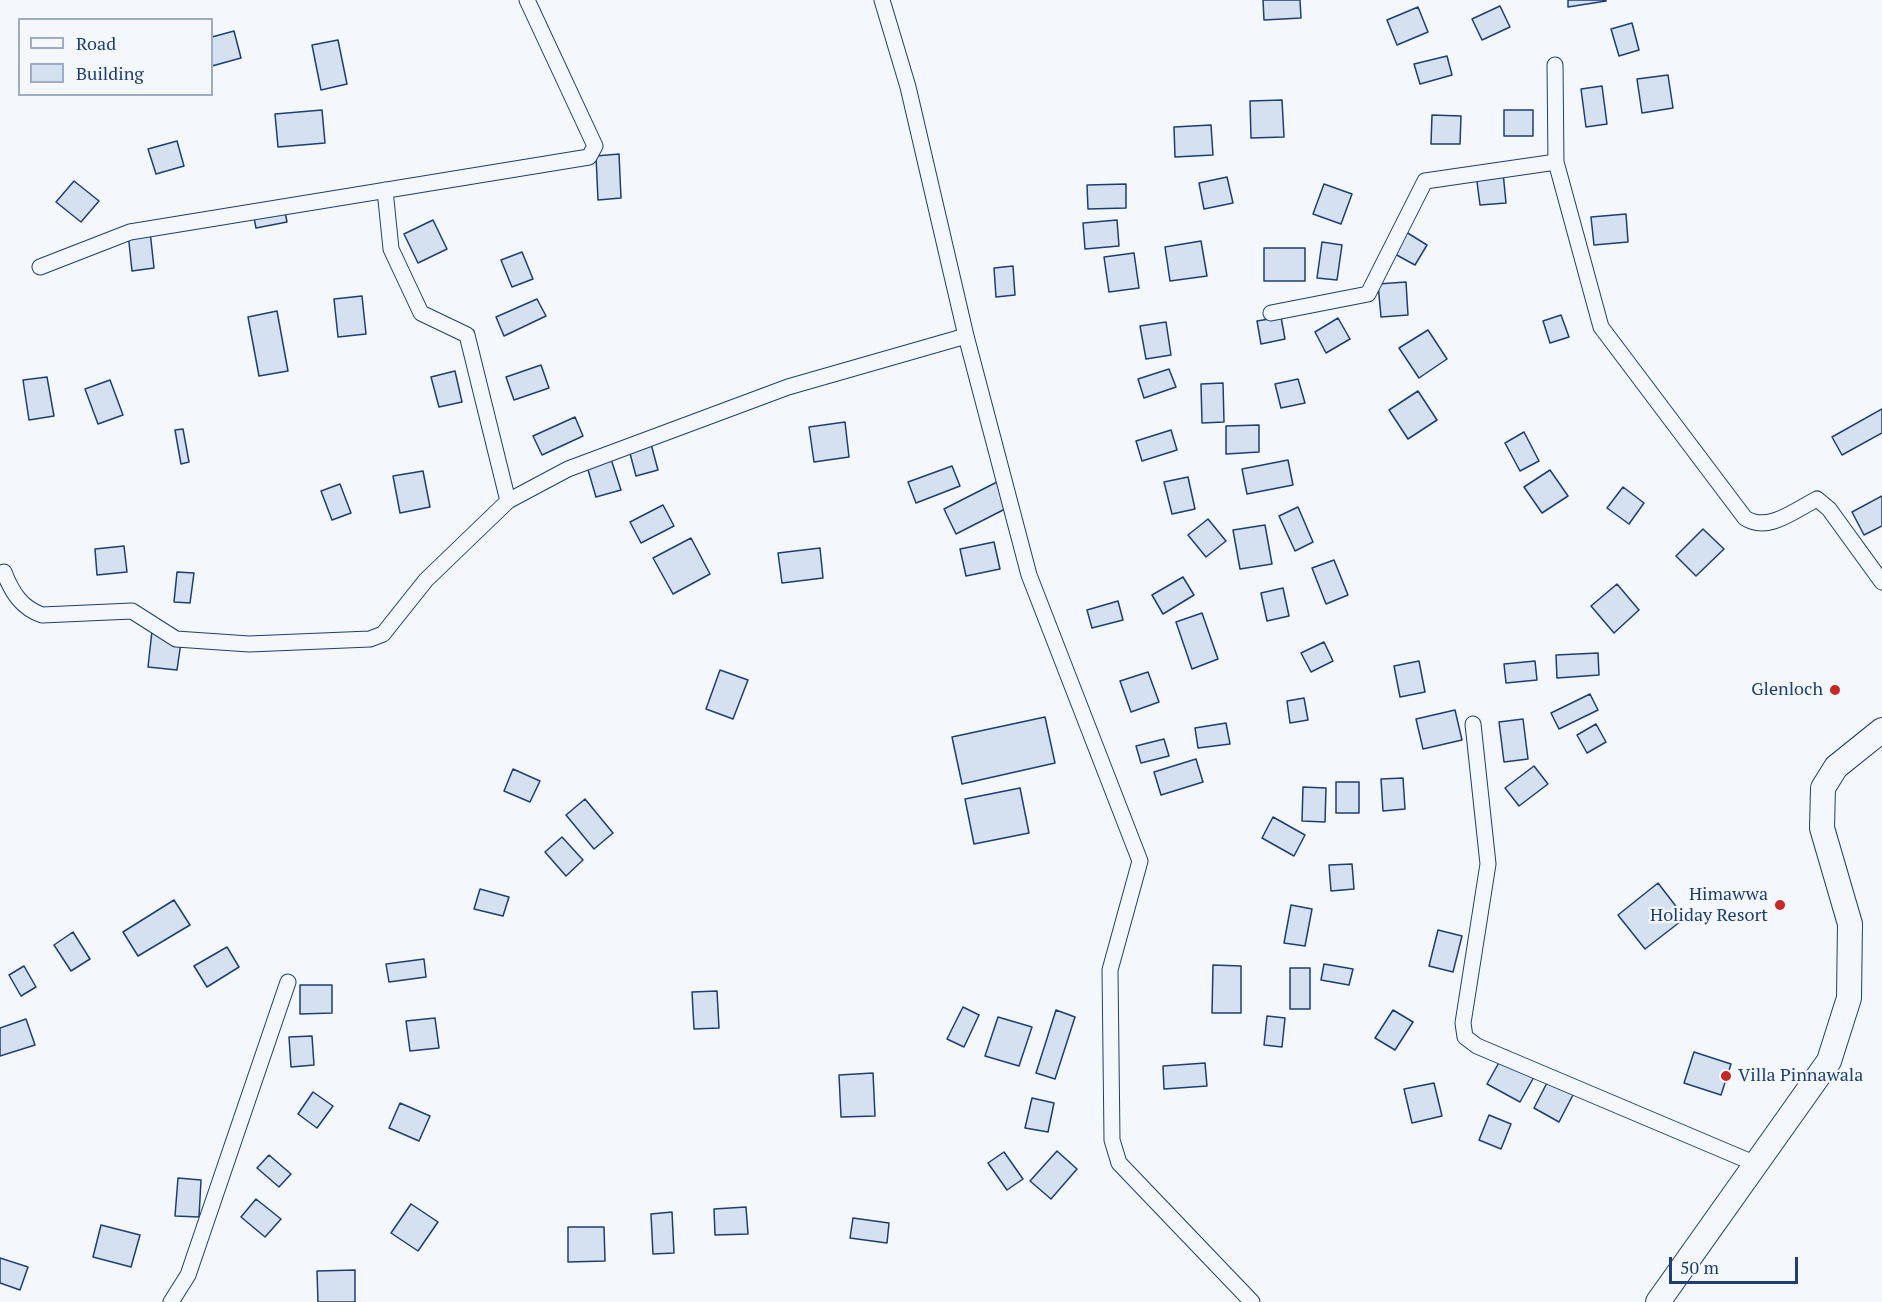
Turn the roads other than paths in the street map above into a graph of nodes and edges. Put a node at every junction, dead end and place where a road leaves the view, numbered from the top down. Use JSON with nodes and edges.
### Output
{"nodes":[{"id":1,"x":527,"y":0,"type":"edge"},
{"id":2,"x":882,"y":0,"type":"edge"},
{"id":3,"x":1555,"y":65,"type":"dead end"},
{"id":4,"x":1556,"y":162,"type":"junction"},
{"id":5,"x":385,"y":190,"type":"junction"},
{"id":6,"x":40,"y":267,"type":"dead end"},
{"id":7,"x":1271,"y":313,"type":"dead end"},
{"id":8,"x":966,"y":336,"type":"junction"},
{"id":9,"x":508,"y":501,"type":"junction"},
{"id":10,"x":4,"y":572,"type":"dead end"},
{"id":11,"x":1882,"y":582,"type":"edge"},
{"id":12,"x":1473,"y":724,"type":"dead end"},
{"id":13,"x":1882,"y":730,"type":"edge"},
{"id":14,"x":288,"y":982,"type":"dead end"},
{"id":15,"x":1756,"y":1164,"type":"junction"},
{"id":16,"x":171,"y":1302,"type":"edge"},
{"id":17,"x":1252,"y":1302,"type":"edge"},
{"id":18,"x":1658,"y":1302,"type":"edge"}],
"edges":[{"from":1,"to":5,"type":"street"},
{"from":2,"to":8,"type":"street"},
{"from":3,"to":4,"type":"street"},
{"from":4,"to":7,"type":"street"},
{"from":4,"to":11,"type":"street"},
{"from":5,"to":6,"type":"street"},
{"from":5,"to":9,"type":"street"},
{"from":8,"to":9,"type":"street"},
{"from":8,"to":17,"type":"street"},
{"from":9,"to":10,"type":"street"},
{"from":12,"to":15,"type":"street"},
{"from":13,"to":15,"type":"main road"},
{"from":14,"to":16,"type":"street"},
{"from":15,"to":18,"type":"main road"}]}
